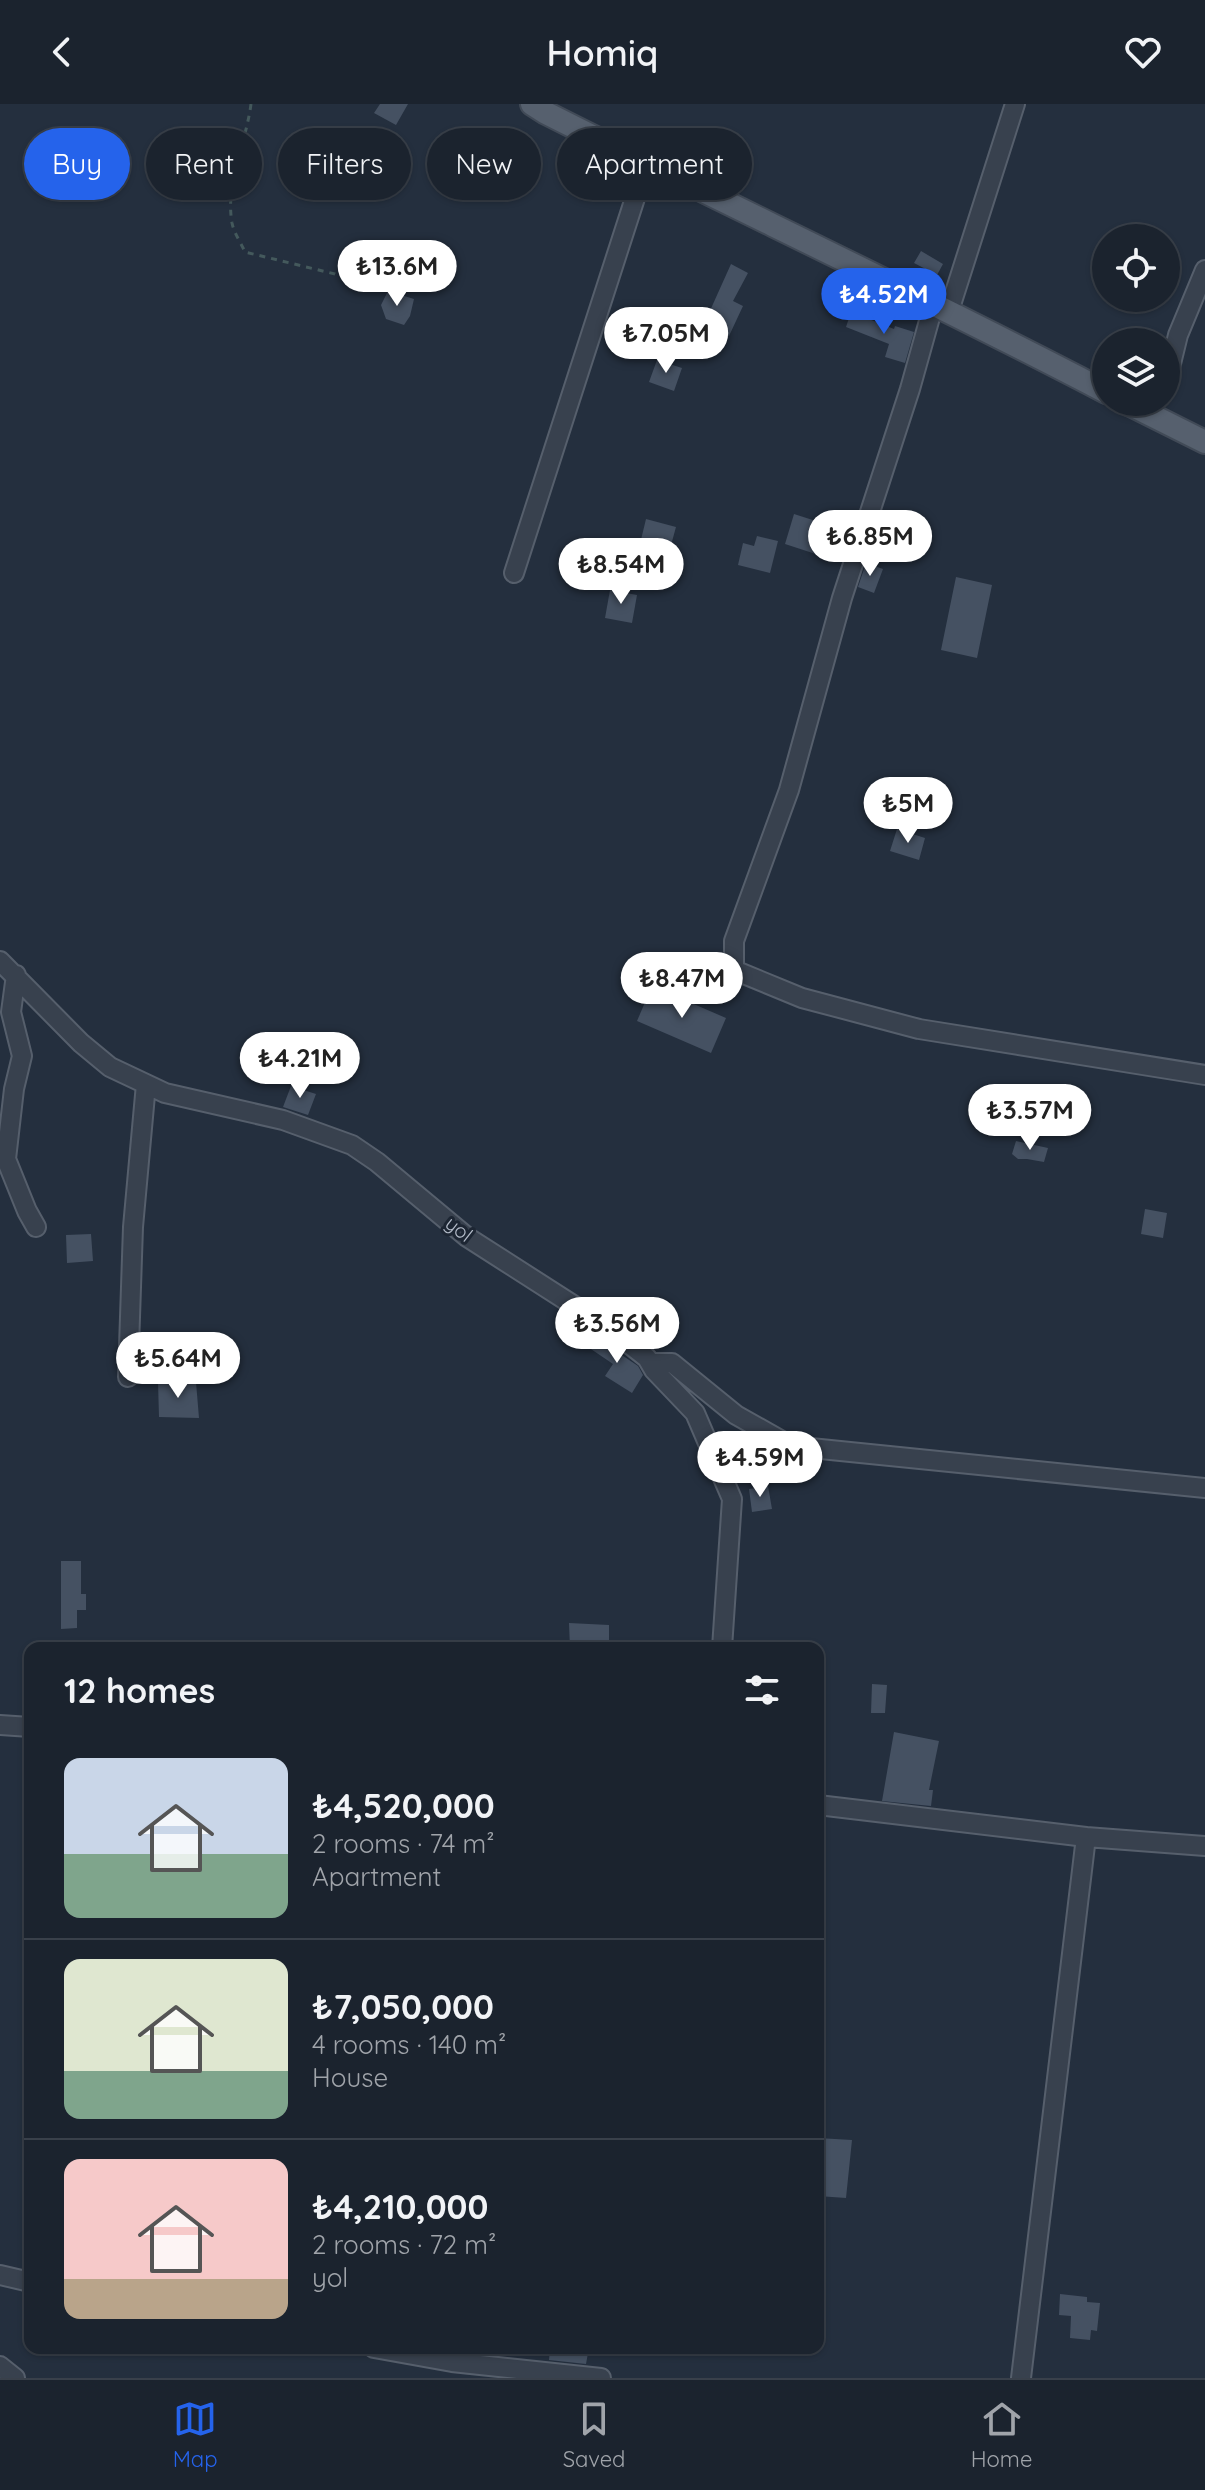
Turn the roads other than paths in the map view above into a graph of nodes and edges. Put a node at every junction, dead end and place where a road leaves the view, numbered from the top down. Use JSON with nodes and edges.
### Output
{"nodes":[{"id":1,"x":532,"y":104,"type":"edge"},
{"id":2,"x":1015,"y":104,"type":"edge"},
{"id":3,"x":575,"y":128,"type":"edge"},
{"id":4,"x":634,"y":200,"type":"edge"},
{"id":5,"x":721,"y":200,"type":"edge"},
{"id":6,"x":1205,"y":270,"type":"edge"},
{"id":7,"x":942,"y":307,"type":"junction"},
{"id":8,"x":1180,"y":330,"type":"edge"},
{"id":9,"x":1092,"y":385,"type":"edge"},
{"id":10,"x":1167,"y":416,"type":"edge"},
{"id":11,"x":1205,"y":442,"type":"edge"},
{"id":12,"x":514,"y":573,"type":"dead end"},
{"id":13,"x":0,"y":961,"type":"edge"},
{"id":14,"x":16,"y":975,"type":"junction"},
{"id":15,"x":1205,"y":1075,"type":"edge"},
{"id":16,"x":146,"y":1084,"type":"junction"},
{"id":17,"x":36,"y":1227,"type":"dead end"},
{"id":18,"x":650,"y":1363,"type":"junction"},
{"id":19,"x":128,"y":1377,"type":"dead end"},
{"id":20,"x":1205,"y":1488,"type":"edge"},
{"id":21,"x":722,"y":1642,"type":"edge"},
{"id":22,"x":0,"y":1725,"type":"edge"},
{"id":23,"x":24,"y":1727,"type":"edge"},
{"id":24,"x":824,"y":1806,"type":"edge"},
{"id":25,"x":1086,"y":1837,"type":"junction"},
{"id":26,"x":1205,"y":1846,"type":"edge"},
{"id":27,"x":0,"y":2275,"type":"edge"},
{"id":28,"x":24,"y":2281,"type":"edge"},
{"id":29,"x":407,"y":2354,"type":"edge"},
{"id":30,"x":0,"y":2366,"type":"edge"},
{"id":31,"x":15,"y":2378,"type":"edge"},
{"id":32,"x":601,"y":2378,"type":"edge"},
{"id":33,"x":1021,"y":2378,"type":"edge"}],
"edges":[{"from":1,"to":3,"type":"main road"},
{"from":2,"to":7,"type":"street"},
{"from":4,"to":12,"type":"street"},
{"from":5,"to":7,"type":"main road"},
{"from":6,"to":8,"type":"street"},
{"from":7,"to":9,"type":"main road"},
{"from":7,"to":15,"type":"street"},
{"from":10,"to":11,"type":"main road"},
{"from":13,"to":14,"type":"street","name":"yol"},
{"from":14,"to":16,"type":"street","name":"yol"},
{"from":14,"to":17,"type":"street"},
{"from":16,"to":18,"type":"street","name":"yol"},
{"from":16,"to":19,"type":"street"},
{"from":18,"to":20,"type":"street"},
{"from":18,"to":21,"type":"street","name":"yol"},
{"from":22,"to":23,"type":"street"},
{"from":24,"to":25,"type":"street"},
{"from":25,"to":26,"type":"street"},
{"from":25,"to":33,"type":"street"},
{"from":27,"to":28,"type":"street"},
{"from":29,"to":32,"type":"street"},
{"from":30,"to":31,"type":"street"}]}
